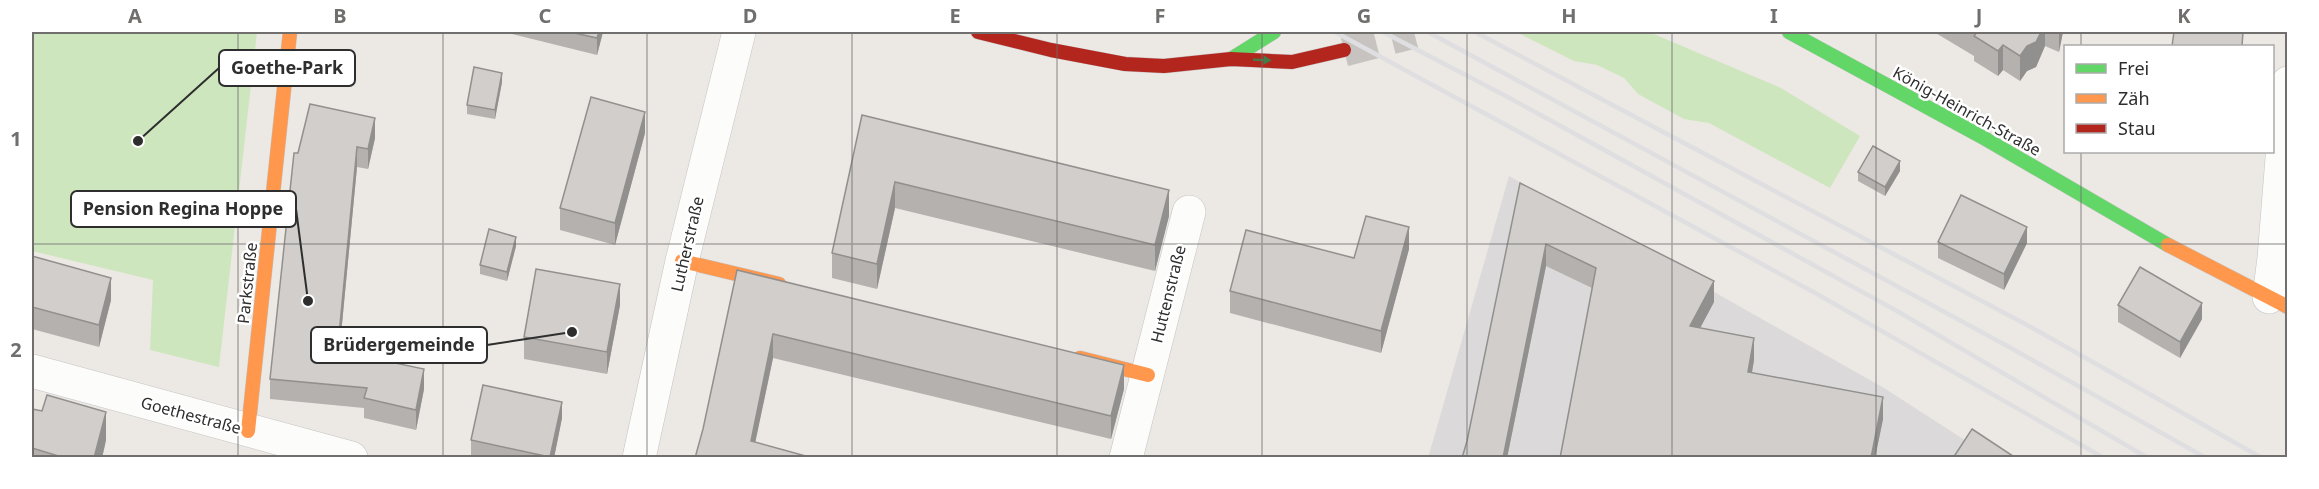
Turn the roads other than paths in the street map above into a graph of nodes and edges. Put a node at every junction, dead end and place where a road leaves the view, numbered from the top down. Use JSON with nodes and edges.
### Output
{"nodes":[{"id":1,"x":290,"y":32,"type":"edge"},
{"id":2,"x":739,"y":32,"type":"edge"},
{"id":3,"x":978,"y":32,"type":"edge"},
{"id":4,"x":1274,"y":32,"type":"edge"},
{"id":5,"x":1789,"y":32,"type":"edge"},
{"id":6,"x":1344,"y":50,"type":"tunnel mouth"},
{"id":7,"x":1231,"y":59,"type":"junction"},
{"id":8,"x":2288,"y":83,"type":"edge"},
{"id":9,"x":1189,"y":212,"type":"dead end"},
{"id":10,"x":682,"y":261,"type":"junction"},
{"id":11,"x":791,"y":287,"type":"edge"},
{"id":12,"x":2278,"y":302,"type":"edge"},
{"id":13,"x":1066,"y":355,"type":"edge"},
{"id":14,"x":32,"y":371,"type":"edge"},
{"id":15,"x":1148,"y":375,"type":"junction"},
{"id":16,"x":248,"y":431,"type":"junction"},
{"id":17,"x":351,"y":458,"type":"edge"},
{"id":18,"x":639,"y":458,"type":"edge"},
{"id":19,"x":1126,"y":458,"type":"edge"}],
"edges":[{"from":1,"to":16,"type":"main road","name":"Parkstraße"},
{"from":2,"to":10,"type":"street","name":"Lutherstraße"},
{"from":3,"to":7,"type":"main road"},
{"from":4,"to":7,"type":"main road"},
{"from":5,"to":12,"type":"main road","name":"König-Heinrich-Straße"},
{"from":7,"to":6,"type":"main road","one_way":true},
{"from":8,"to":12,"type":"street"},
{"from":9,"to":15,"type":"street","name":"Huttenstraße"},
{"from":10,"to":11,"type":"main road"},
{"from":10,"to":18,"type":"street","name":"Lutherstraße"},
{"from":13,"to":15,"type":"main road"},
{"from":14,"to":16,"type":"street","name":"Goethestraße"},
{"from":15,"to":19,"type":"street","name":"Huttenstraße"},
{"from":16,"to":17,"type":"street","name":"Goethestraße"}]}
